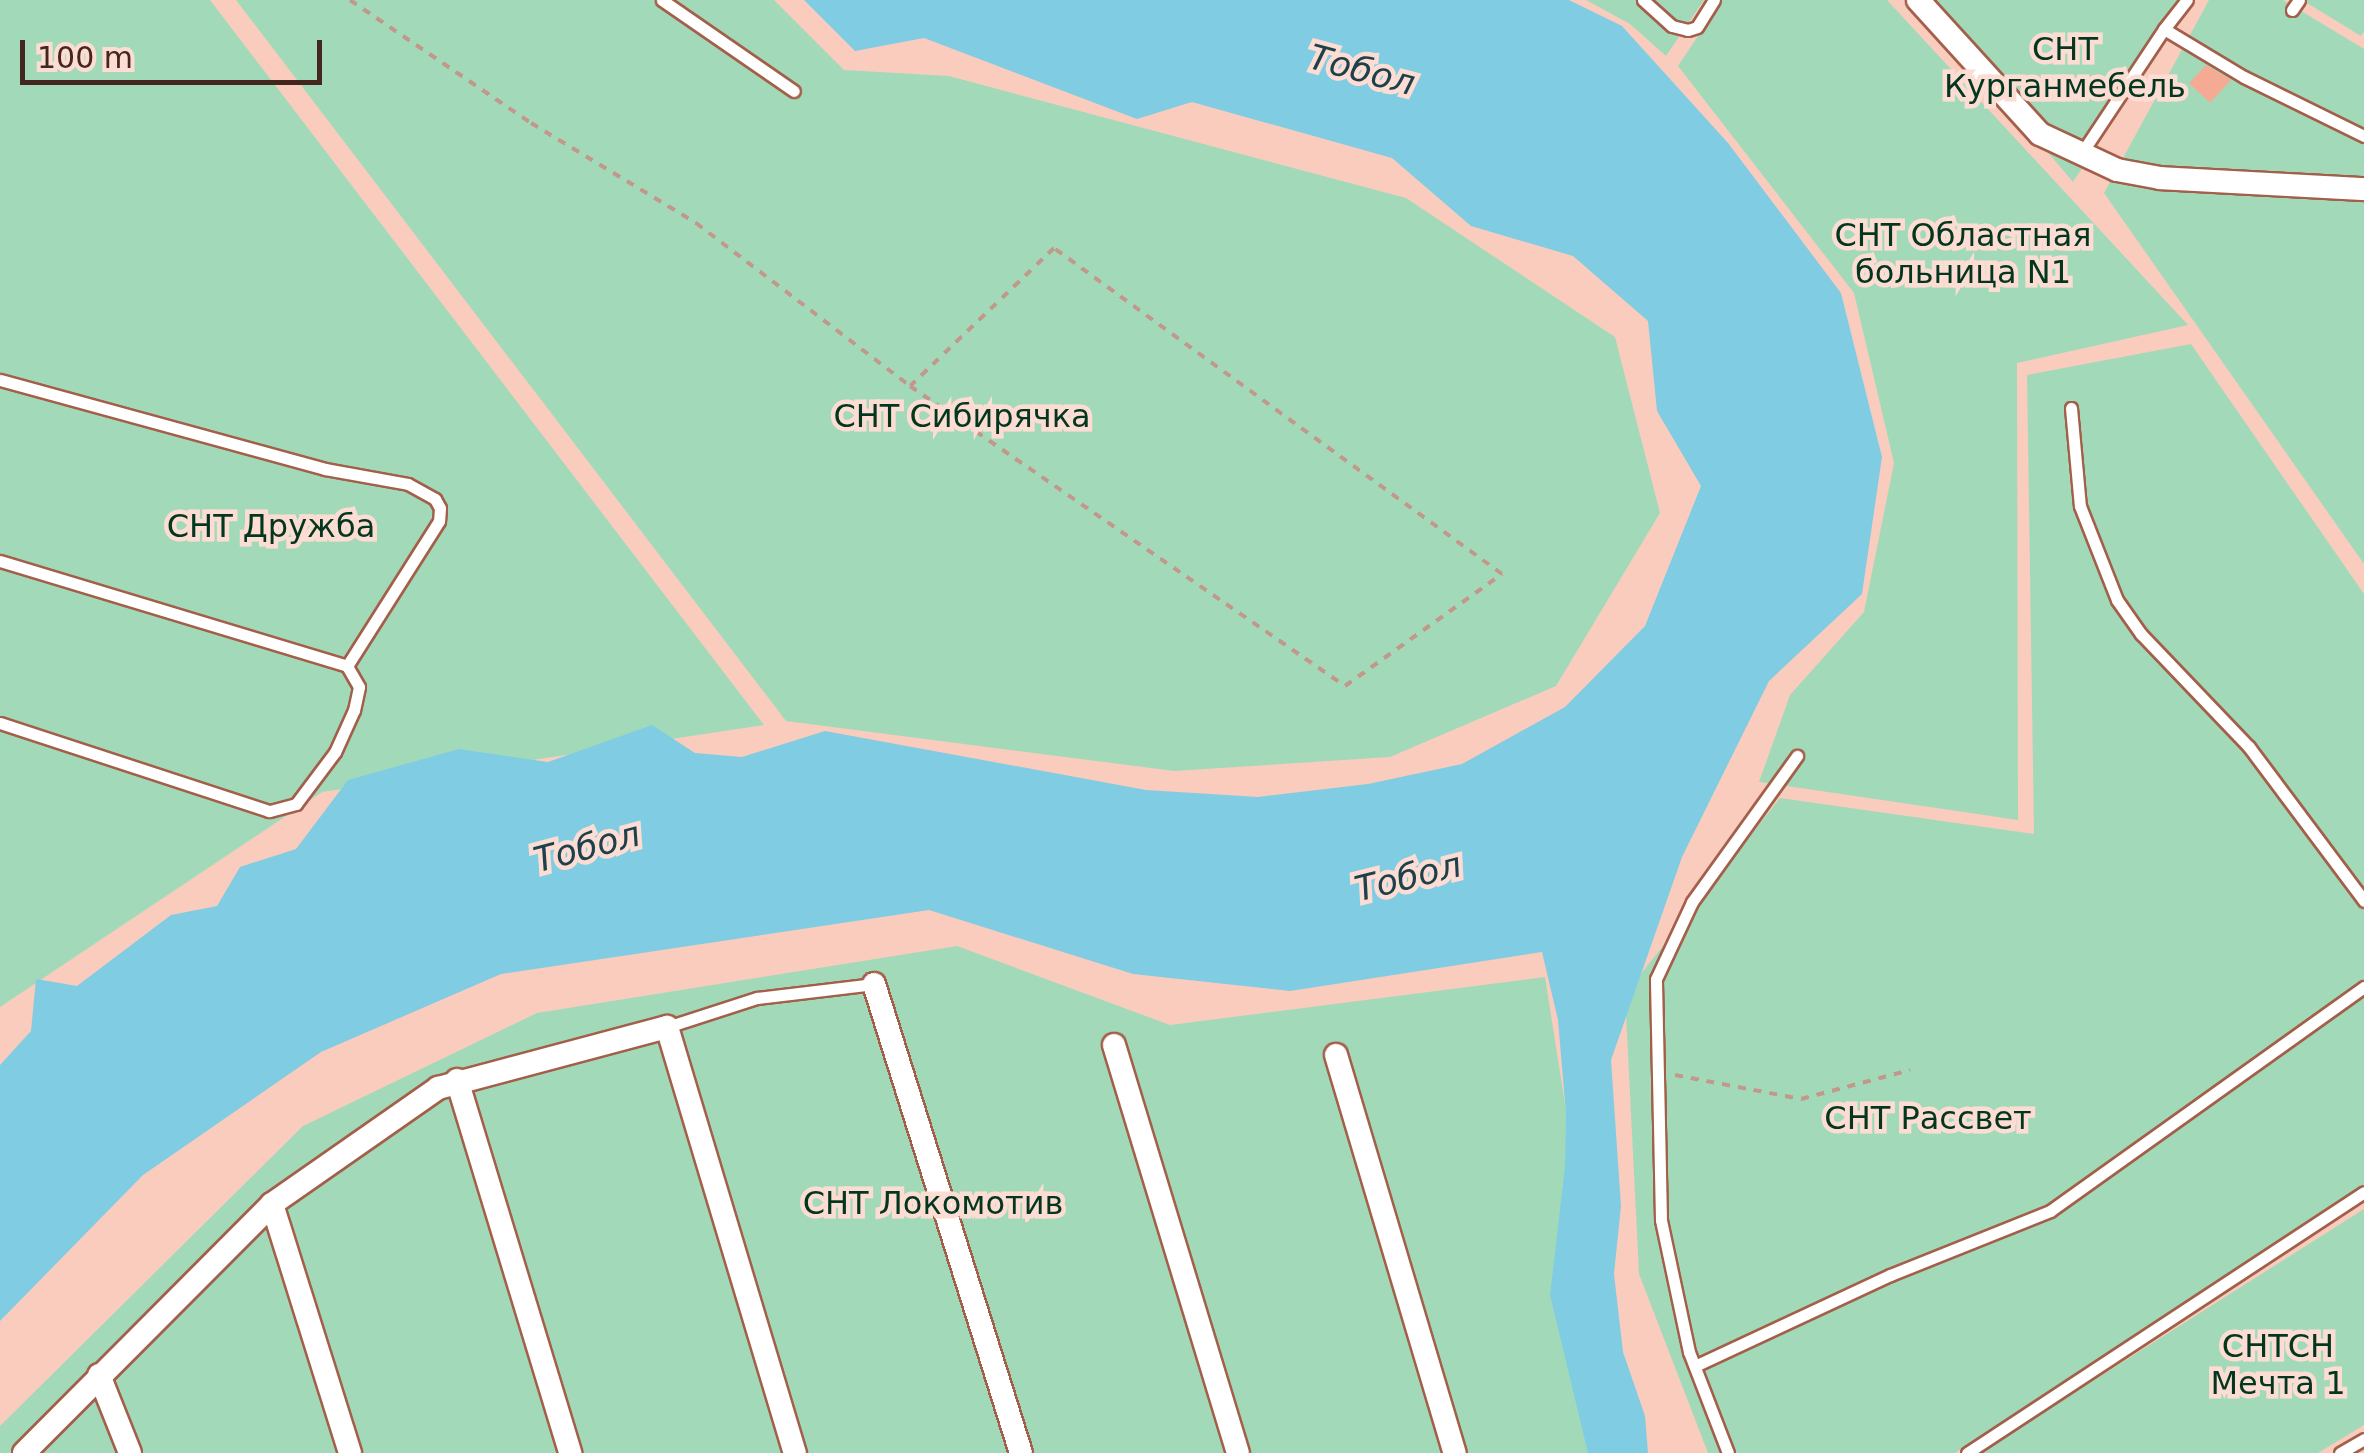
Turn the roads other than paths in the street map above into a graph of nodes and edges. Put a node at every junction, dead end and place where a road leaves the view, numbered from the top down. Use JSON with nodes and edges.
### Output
{"nodes":[{"id":1,"x":662,"y":0,"type":"edge"},
{"id":2,"x":1643,"y":0,"type":"edge"},
{"id":3,"x":1714,"y":0,"type":"edge"},
{"id":4,"x":1918,"y":0,"type":"edge"},
{"id":5,"x":2187,"y":0,"type":"edge"},
{"id":6,"x":2164,"y":29,"type":"junction"},
{"id":7,"x":794,"y":91,"type":"dead end"},
{"id":8,"x":2364,"y":136,"type":"edge"},
{"id":9,"x":2081,"y":154,"type":"junction"},
{"id":10,"x":2364,"y":188,"type":"edge"},
{"id":11,"x":0,"y":380,"type":"edge"},
{"id":12,"x":2071,"y":408,"type":"dead end"},
{"id":13,"x":0,"y":561,"type":"edge"},
{"id":14,"x":347,"y":666,"type":"junction"},
{"id":15,"x":0,"y":723,"type":"edge"},
{"id":16,"x":1797,"y":756,"type":"dead end"},
{"id":17,"x":2364,"y":901,"type":"edge"},
{"id":18,"x":874,"y":984,"type":"joint"},
{"id":19,"x":2364,"y":987,"type":"edge"},
{"id":20,"x":667,"y":1028,"type":"junction"},
{"id":21,"x":1114,"y":1045,"type":"dead end"},
{"id":22,"x":1336,"y":1055,"type":"dead end"},
{"id":23,"x":457,"y":1080,"type":"junction"},
{"id":24,"x":2364,"y":1192,"type":"edge"},
{"id":25,"x":272,"y":1204,"type":"junction"},
{"id":26,"x":1695,"y":1366,"type":"junction"},
{"id":27,"x":99,"y":1375,"type":"junction"},
{"id":28,"x":2364,"y":1439,"type":"edge"},
{"id":29,"x":24,"y":1453,"type":"edge"},
{"id":30,"x":130,"y":1453,"type":"edge"},
{"id":31,"x":350,"y":1453,"type":"edge"},
{"id":32,"x":570,"y":1453,"type":"edge"},
{"id":33,"x":795,"y":1453,"type":"edge"},
{"id":34,"x":1022,"y":1453,"type":"edge"},
{"id":35,"x":1238,"y":1453,"type":"edge"},
{"id":36,"x":1455,"y":1453,"type":"edge"},
{"id":37,"x":1728,"y":1453,"type":"edge"},
{"id":38,"x":1967,"y":1453,"type":"edge"},
{"id":39,"x":2340,"y":1453,"type":"edge"}],
"edges":[{"from":1,"to":7,"type":"lane"},
{"from":2,"to":3,"type":"lane"},
{"from":4,"to":9,"type":"street"},
{"from":5,"to":6,"type":"lane"},
{"from":6,"to":8,"type":"lane"},
{"from":6,"to":9,"type":"lane"},
{"from":9,"to":10,"type":"street"},
{"from":11,"to":14,"type":"lane"},
{"from":12,"to":17,"type":"lane"},
{"from":13,"to":14,"type":"lane"},
{"from":14,"to":15,"type":"lane"},
{"from":16,"to":26,"type":"lane"},
{"from":18,"to":20,"type":"lane"},
{"from":18,"to":34,"type":"street"},
{"from":19,"to":26,"type":"lane"},
{"from":20,"to":23,"type":"street"},
{"from":20,"to":33,"type":"street"},
{"from":21,"to":35,"type":"street"},
{"from":22,"to":36,"type":"street"},
{"from":23,"to":25,"type":"street"},
{"from":23,"to":32,"type":"street"},
{"from":24,"to":38,"type":"lane"},
{"from":25,"to":27,"type":"street"},
{"from":25,"to":31,"type":"street"},
{"from":26,"to":37,"type":"lane"},
{"from":27,"to":29,"type":"street"},
{"from":27,"to":30,"type":"street"},
{"from":28,"to":39,"type":"lane"}]}
